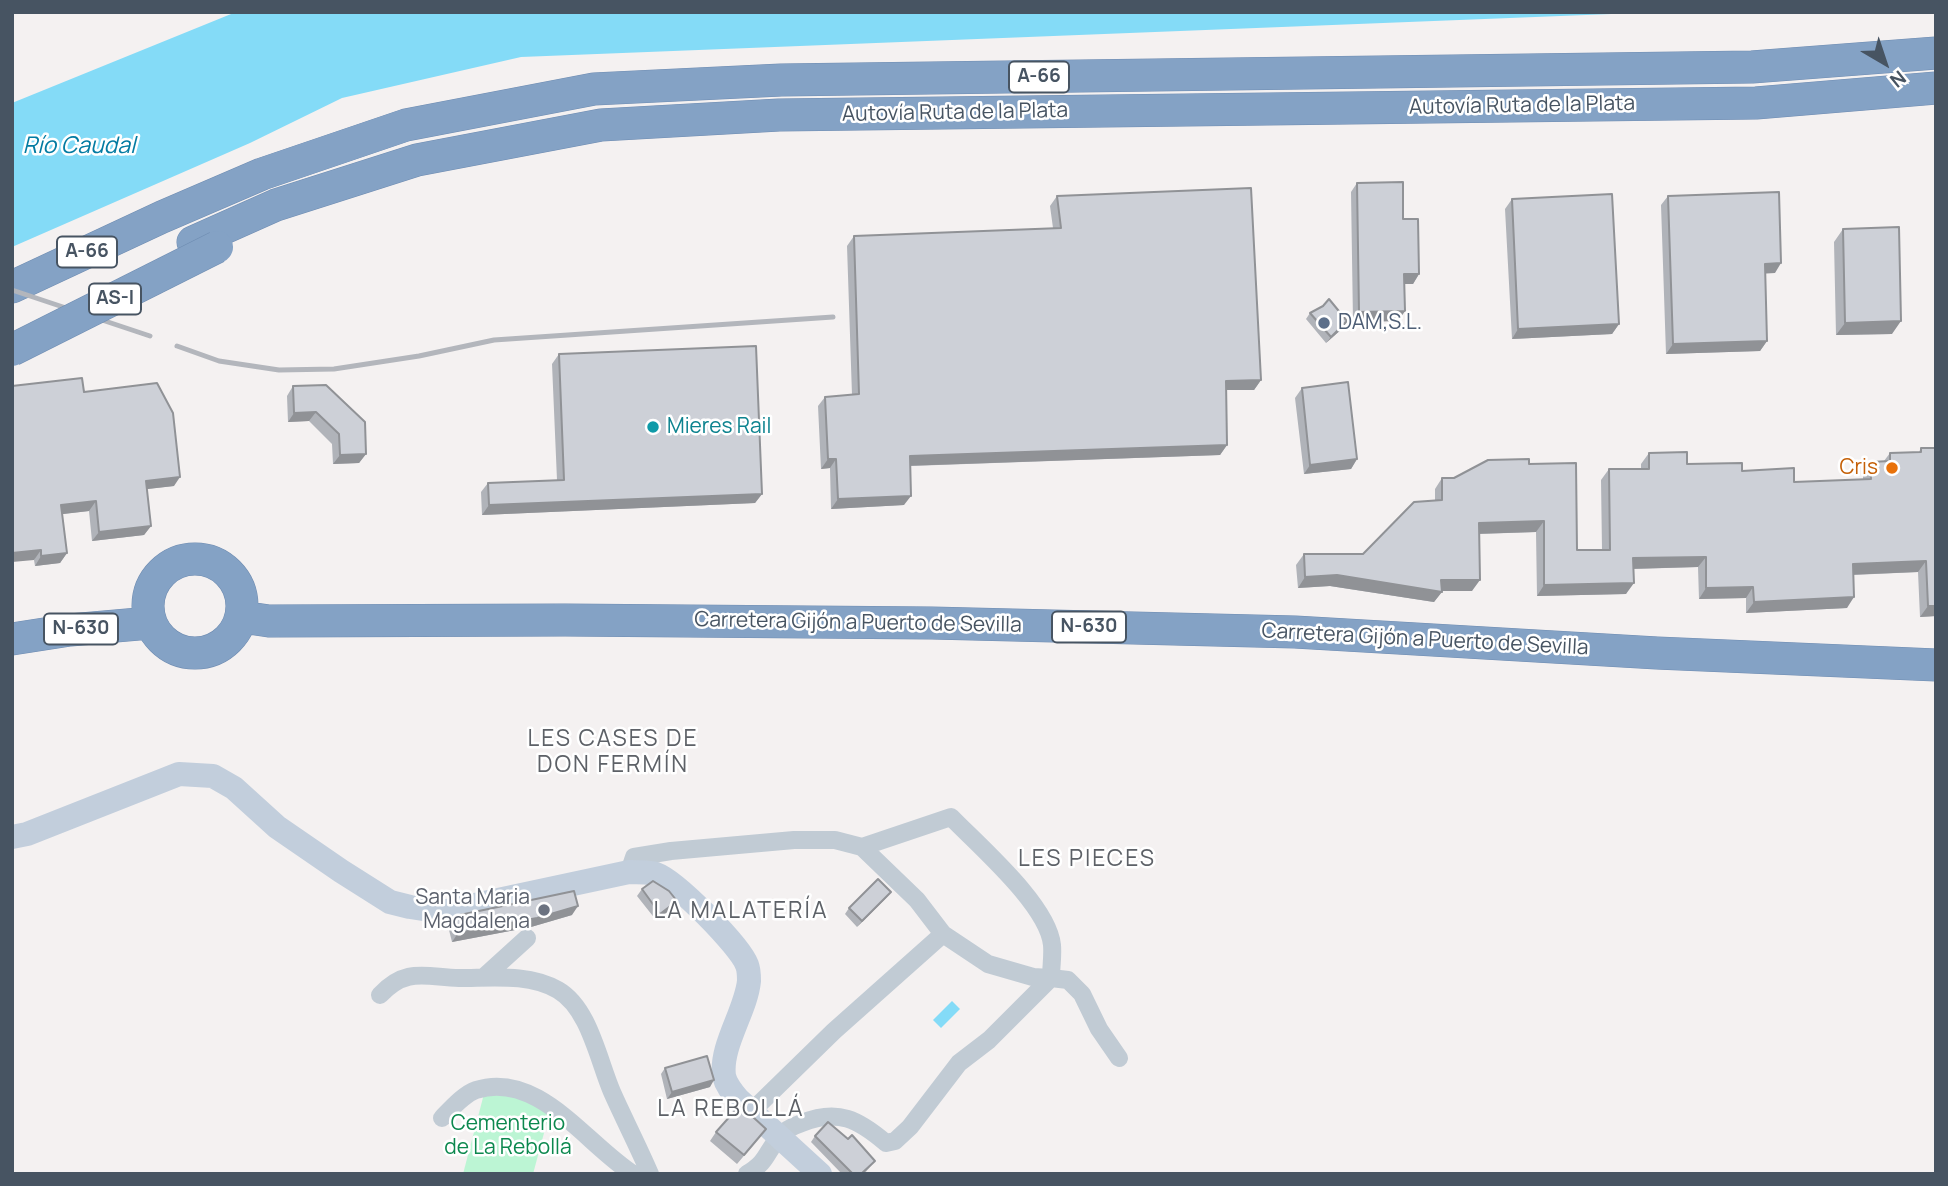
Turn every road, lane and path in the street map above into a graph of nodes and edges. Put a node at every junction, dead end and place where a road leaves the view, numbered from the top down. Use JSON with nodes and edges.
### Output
{"nodes":[{"id":1,"x":1936,"y":53,"type":"edge"},
{"id":2,"x":1936,"y":88,"type":"edge"},
{"id":3,"x":205,"y":245,"type":"junction"},
{"id":4,"x":12,"y":287,"type":"edge"},
{"id":5,"x":12,"y":328,"type":"edge"},
{"id":6,"x":12,"y":350,"type":"edge"},
{"id":7,"x":242,"y":617,"type":"junction"},
{"id":8,"x":150,"y":623,"type":"junction"},
{"id":9,"x":12,"y":639,"type":"edge"},
{"id":10,"x":1936,"y":665,"type":"edge"},
{"id":11,"x":12,"y":837,"type":"edge"},
{"id":12,"x":862,"y":847,"type":"junction"},
{"id":13,"x":629,"y":872,"type":"junction"},
{"id":14,"x":943,"y":934,"type":"junction"},
{"id":15,"x":527,"y":938,"type":"dead end"},
{"id":16,"x":484,"y":977,"type":"junction"},
{"id":17,"x":1051,"y":978,"type":"junction"},
{"id":18,"x":380,"y":995,"type":"dead end"},
{"id":19,"x":1119,"y":1058,"type":"dead end"},
{"id":20,"x":752,"y":1111,"type":"junction"},
{"id":21,"x":442,"y":1118,"type":"dead end"},
{"id":22,"x":780,"y":1137,"type":"junction"},
{"id":23,"x":633,"y":1174,"type":"edge"},
{"id":24,"x":650,"y":1174,"type":"edge"},
{"id":25,"x":747,"y":1174,"type":"edge"},
{"id":26,"x":820,"y":1174,"type":"edge"}],
"edges":[{"from":1,"to":4,"type":"highway","name":"Autovía Ruta de la Plata","number":"A-66"},
{"from":2,"to":3,"type":"highway","name":"Autovía Ruta de la Plata","number":"A-66"},
{"from":3,"to":5,"type":"highway","name":"Autovía Ruta de la Plata","number":"A-66"},
{"from":3,"to":6,"type":"highway","number":"AS-I","bridge":true},
{"from":7,"to":8,"type":"highway"},
{"from":7,"to":8,"type":"highway"},
{"from":7,"to":10,"type":"highway","name":"Carretera Gijón a Puerto de Sevilla","number":"N-630"},
{"from":8,"to":9,"type":"highway","number":"N-630"},
{"from":11,"to":13,"type":"street"},
{"from":12,"to":13,"type":"street"},
{"from":12,"to":14,"type":"street"},
{"from":12,"to":17,"type":"street"},
{"from":13,"to":20,"type":"street"},
{"from":14,"to":17,"type":"street"},
{"from":14,"to":20,"type":"street"},
{"from":15,"to":16,"type":"street"},
{"from":16,"to":18,"type":"street"},
{"from":16,"to":24,"type":"street"},
{"from":17,"to":19,"type":"street"},
{"from":17,"to":22,"type":"street"},
{"from":20,"to":22,"type":"street"},
{"from":21,"to":23,"type":"street"},
{"from":22,"to":25,"type":"street"},
{"from":22,"to":26,"type":"street"}]}
